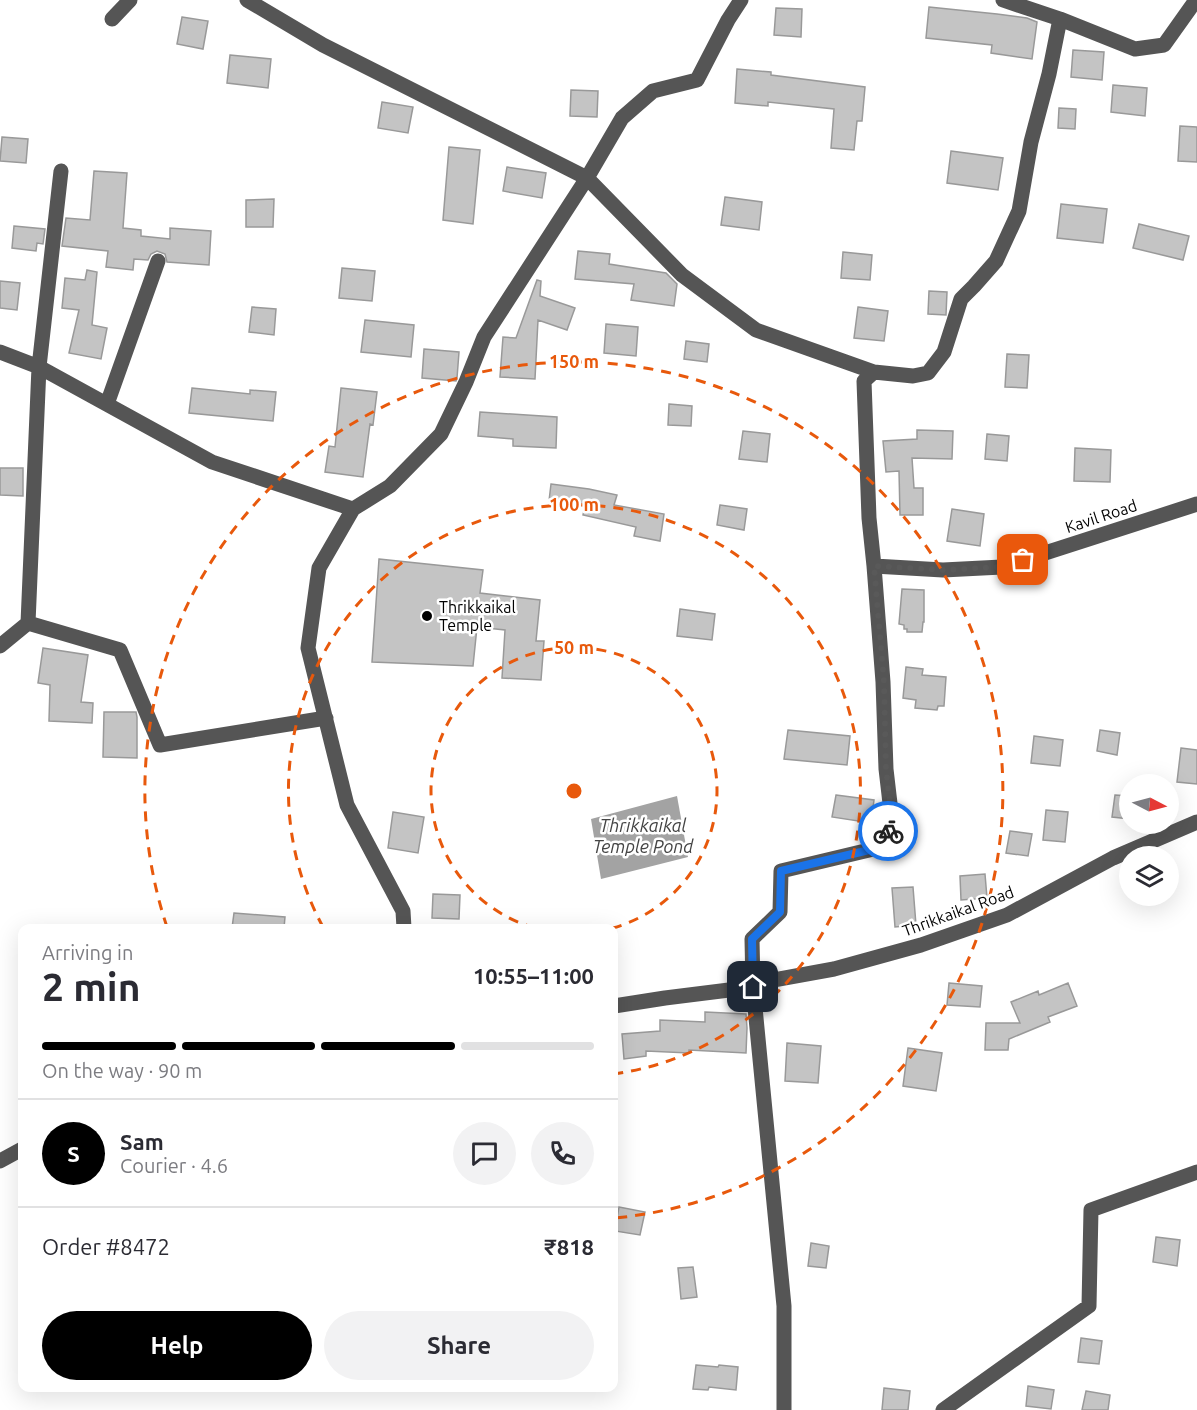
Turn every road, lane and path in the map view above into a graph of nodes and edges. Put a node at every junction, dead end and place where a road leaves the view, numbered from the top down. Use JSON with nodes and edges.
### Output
{"nodes":[{"id":1,"x":130,"y":0,"type":"edge"},
{"id":2,"x":247,"y":0,"type":"edge"},
{"id":3,"x":741,"y":0,"type":"edge"},
{"id":4,"x":1003,"y":0,"type":"edge"},
{"id":5,"x":1196,"y":0,"type":"edge"},
{"id":6,"x":112,"y":19,"type":"dead end"},
{"id":7,"x":1060,"y":20,"type":"junction"},
{"id":8,"x":61,"y":171,"type":"dead end"},
{"id":9,"x":587,"y":178,"type":"junction"},
{"id":10,"x":158,"y":261,"type":"dead end"},
{"id":11,"x":0,"y":352,"type":"edge"},
{"id":12,"x":39,"y":367,"type":"junction"},
{"id":13,"x":874,"y":372,"type":"junction"},
{"id":14,"x":107,"y":404,"type":"junction"},
{"id":15,"x":1197,"y":504,"type":"edge"},
{"id":16,"x":354,"y":509,"type":"junction"},
{"id":17,"x":874,"y":566,"type":"junction"},
{"id":18,"x":28,"y":622,"type":"junction"},
{"id":19,"x":0,"y":646,"type":"edge"},
{"id":20,"x":326,"y":718,"type":"junction"},
{"id":21,"x":1197,"y":822,"type":"edge"},
{"id":22,"x":404,"y":924,"type":"edge"},
{"id":23,"x":753,"y":987,"type":"junction"},
{"id":24,"x":618,"y":1005,"type":"edge"},
{"id":25,"x":18,"y":1151,"type":"edge"},
{"id":26,"x":0,"y":1161,"type":"edge"},
{"id":27,"x":1197,"y":1172,"type":"edge"},
{"id":28,"x":784,"y":1410,"type":"edge"},
{"id":29,"x":943,"y":1410,"type":"edge"}],
"edges":[{"from":1,"to":6,"type":"street"},
{"from":2,"to":9,"type":"street"},
{"from":3,"to":9,"type":"street"},
{"from":4,"to":7,"type":"street"},
{"from":5,"to":7,"type":"street"},
{"from":7,"to":13,"type":"street"},
{"from":8,"to":12,"type":"street"},
{"from":9,"to":13,"type":"street"},
{"from":9,"to":16,"type":"street"},
{"from":10,"to":14,"type":"street"},
{"from":11,"to":12,"type":"street"},
{"from":12,"to":14,"type":"street"},
{"from":12,"to":18,"type":"street"},
{"from":13,"to":17,"type":"street"},
{"from":14,"to":16,"type":"street"},
{"from":15,"to":17,"type":"street","name":"Kavil Road"},
{"from":16,"to":20,"type":"street"},
{"from":17,"to":23,"type":"street"},
{"from":18,"to":19,"type":"street"},
{"from":18,"to":20,"type":"street"},
{"from":20,"to":22,"type":"street"},
{"from":21,"to":23,"type":"street","name":"Thrikkaikal Road"},
{"from":23,"to":24,"type":"street","name":"Thrikkaikal Road"},
{"from":23,"to":28,"type":"street"},
{"from":25,"to":26,"type":"street"},
{"from":27,"to":29,"type":"street"}]}
